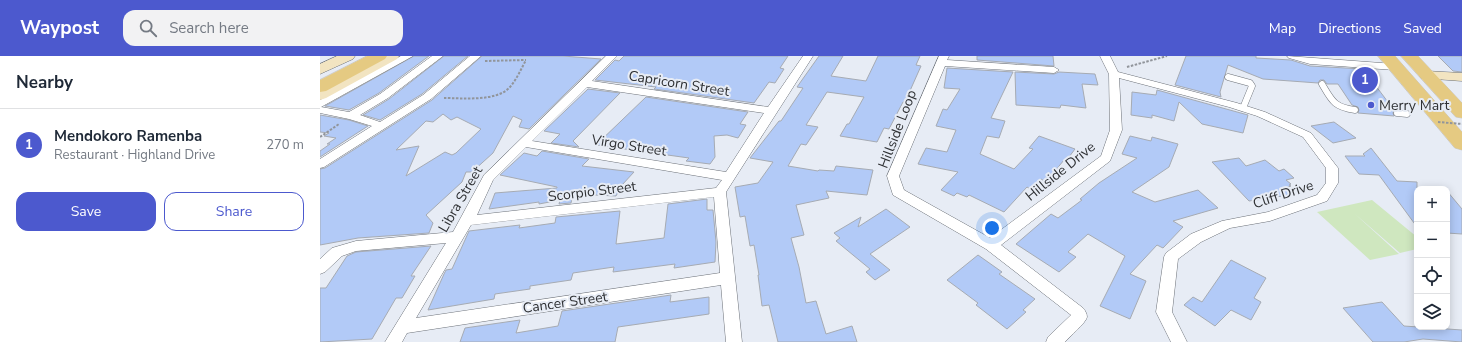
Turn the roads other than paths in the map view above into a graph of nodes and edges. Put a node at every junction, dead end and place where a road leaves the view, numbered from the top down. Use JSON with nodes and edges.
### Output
{"nodes":[{"id":1,"x":348,"y":56,"type":"edge"},
{"id":2,"x":363,"y":56,"type":"edge"},
{"id":3,"x":379,"y":56,"type":"edge"},
{"id":4,"x":392,"y":56,"type":"edge"},
{"id":5,"x":408,"y":56,"type":"edge"},
{"id":6,"x":438,"y":56,"type":"edge"},
{"id":7,"x":612,"y":56,"type":"edge"},
{"id":8,"x":808,"y":56,"type":"edge"},
{"id":9,"x":1105,"y":56,"type":"edge"},
{"id":10,"x":1292,"y":56,"type":"edge"},
{"id":11,"x":1409,"y":56,"type":"edge"},
{"id":12,"x":473,"y":59,"type":"edge"},
{"id":13,"x":942,"y":59,"type":"edge"},
{"id":14,"x":1391,"y":62,"type":"edge"},
{"id":15,"x":320,"y":70,"type":"edge"},
{"id":16,"x":1054,"y":70,"type":"dead end"},
{"id":17,"x":1113,"y":73,"type":"junction"},
{"id":18,"x":1426,"y":75,"type":"junction"},
{"id":19,"x":1228,"y":77,"type":"dead end"},
{"id":20,"x":1462,"y":77,"type":"edge"},
{"id":21,"x":320,"y":78,"type":"edge"},
{"id":22,"x":584,"y":83,"type":"junction"},
{"id":23,"x":1322,"y":84,"type":"dead end"},
{"id":24,"x":320,"y":88,"type":"edge"},
{"id":25,"x":320,"y":95,"type":"edge"},
{"id":26,"x":320,"y":104,"type":"edge"},
{"id":27,"x":1243,"y":108,"type":"junction"},
{"id":28,"x":320,"y":110,"type":"edge"},
{"id":29,"x":1355,"y":110,"type":"dead end"},
{"id":30,"x":771,"y":111,"type":"junction"},
{"id":31,"x":1397,"y":113,"type":"dead end"},
{"id":32,"x":1462,"y":113,"type":"edge"},
{"id":33,"x":1407,"y":114,"type":"dead end"},
{"id":34,"x":351,"y":116,"type":"junction"},
{"id":35,"x":382,"y":126,"type":"junction"},
{"id":36,"x":523,"y":143,"type":"junction"},
{"id":37,"x":1462,"y":144,"type":"edge"},
{"id":38,"x":320,"y":164,"type":"edge"},
{"id":39,"x":731,"y":177,"type":"junction"},
{"id":40,"x":720,"y":192,"type":"junction"},
{"id":41,"x":467,"y":221,"type":"junction"},
{"id":42,"x":457,"y":237,"type":"junction"},
{"id":43,"x":990,"y":245,"type":"junction"},
{"id":44,"x":320,"y":268,"type":"edge"},
{"id":45,"x":728,"y":278,"type":"junction"},
{"id":46,"x":402,"y":327,"type":"junction"},
{"id":47,"x":394,"y":342,"type":"edge"},
{"id":48,"x":734,"y":342,"type":"edge"},
{"id":49,"x":1054,"y":342,"type":"edge"},
{"id":50,"x":1179,"y":342,"type":"edge"}],
"edges":[{"from":1,"to":15,"type":"street"},
{"from":2,"to":21,"type":"main road"},
{"from":3,"to":24,"type":"main road"},
{"from":4,"to":25,"type":"street"},
{"from":5,"to":26,"type":"street"},
{"from":6,"to":34,"type":"street"},
{"from":7,"to":22,"type":"street","name":"Libra Street"},
{"from":8,"to":30,"type":"street"},
{"from":9,"to":17,"type":"street","name":"Hillside Drive"},
{"from":10,"to":14,"type":"street"},
{"from":11,"to":18,"type":"main road"},
{"from":12,"to":35,"type":"street"},
{"from":13,"to":16,"type":"street"},
{"from":13,"to":43,"type":"street","name":"Hillside Loop"},
{"from":14,"to":37,"type":"main road"},
{"from":17,"to":27,"type":"street","name":"Cliff Drive"},
{"from":17,"to":43,"type":"street","name":"Hillside Drive"},
{"from":18,"to":20,"type":"street"},
{"from":18,"to":32,"type":"main road"},
{"from":19,"to":27,"type":"lane"},
{"from":22,"to":30,"type":"street","name":"Capricorn Street"},
{"from":22,"to":36,"type":"street","name":"Libra Street"},
{"from":23,"to":29,"type":"lane"},
{"from":27,"to":50,"type":"street","name":"Cliff Drive"},
{"from":28,"to":34,"type":"street"},
{"from":30,"to":39,"type":"street"},
{"from":31,"to":33,"type":"lane"},
{"from":34,"to":35,"type":"street"},
{"from":35,"to":38,"type":"street"},
{"from":36,"to":39,"type":"street","name":"Virgo Street"},
{"from":36,"to":41,"type":"street","name":"Libra Street"},
{"from":39,"to":40,"type":"street"},
{"from":40,"to":41,"type":"street","name":"Scorpio Street"},
{"from":40,"to":45,"type":"street"},
{"from":41,"to":42,"type":"street","name":"Libra Street"},
{"from":42,"to":44,"type":"street"},
{"from":42,"to":46,"type":"street","name":"Libra Street"},
{"from":43,"to":49,"type":"street","name":"Hillside Loop"},
{"from":45,"to":46,"type":"street","name":"Cancer Street"},
{"from":45,"to":48,"type":"street"},
{"from":46,"to":47,"type":"street","name":"Libra Street"}]}
